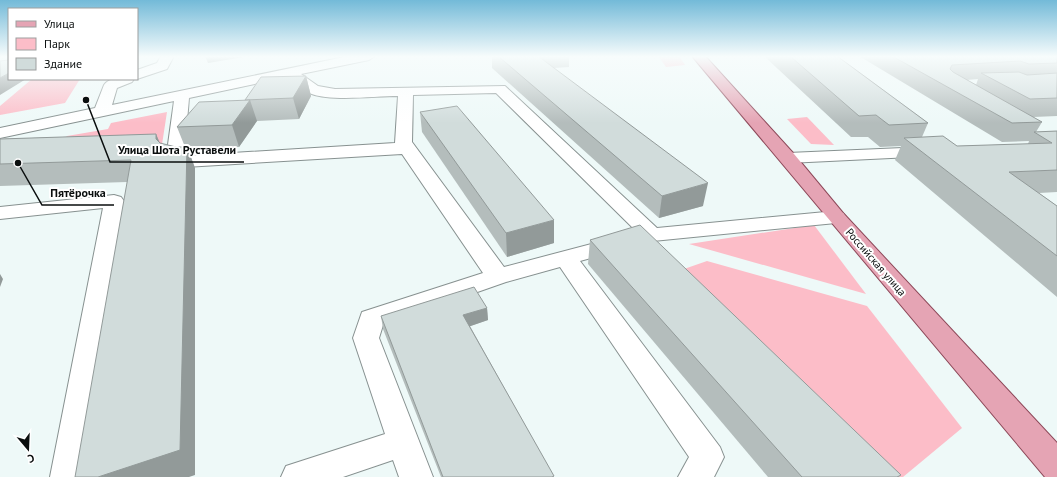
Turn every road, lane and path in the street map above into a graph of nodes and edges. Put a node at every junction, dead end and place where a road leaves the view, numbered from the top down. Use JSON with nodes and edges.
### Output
{"nodes":[{"id":1,"x":259,"y":78,"type":"edge"},
{"id":2,"x":297,"y":78,"type":"edge"},
{"id":3,"x":718,"y":78,"type":"edge"},
{"id":4,"x":124,"y":80,"type":"edge"},
{"id":5,"x":406,"y":92,"type":"junction"},
{"id":6,"x":182,"y":95,"type":"junction"},
{"id":7,"x":102,"y":111,"type":"junction"},
{"id":8,"x":0,"y":133,"type":"edge"},
{"id":9,"x":407,"y":148,"type":"junction"},
{"id":10,"x":944,"y":151,"type":"edge"},
{"id":11,"x":788,"y":158,"type":"junction"},
{"id":12,"x":0,"y":213,"type":"edge"},
{"id":13,"x":836,"y":217,"type":"junction"},
{"id":14,"x":652,"y":235,"type":"junction"},
{"id":15,"x":566,"y":258,"type":"junction"},
{"id":16,"x":498,"y":276,"type":"junction"},
{"id":17,"x":403,"y":442,"type":"junction"},
{"id":18,"x":1057,"y":467,"type":"edge"},
{"id":19,"x":67,"y":477,"type":"edge"},
{"id":20,"x":298,"y":477,"type":"edge"},
{"id":21,"x":416,"y":477,"type":"edge"},
{"id":22,"x":696,"y":477,"type":"edge"}],
"edges":[{"from":1,"to":6,"type":"street"},
{"from":2,"to":5,"type":"street"},
{"from":3,"to":11,"type":"main road","name":"Российская улица"},
{"from":4,"to":7,"type":"street"},
{"from":5,"to":9,"type":"street"},
{"from":5,"to":14,"type":"street"},
{"from":6,"to":7,"type":"street"},
{"from":6,"to":9,"type":"street"},
{"from":7,"to":8,"type":"street"},
{"from":9,"to":16,"type":"street"},
{"from":10,"to":11,"type":"street"},
{"from":11,"to":13,"type":"main road","name":"Российская улица"},
{"from":12,"to":19,"type":"street"},
{"from":13,"to":14,"type":"street"},
{"from":13,"to":18,"type":"main road","name":"Российская улица"},
{"from":14,"to":15,"type":"street"},
{"from":15,"to":16,"type":"street"},
{"from":15,"to":22,"type":"street"},
{"from":16,"to":17,"type":"street"},
{"from":17,"to":20,"type":"street"},
{"from":17,"to":21,"type":"street"}]}
